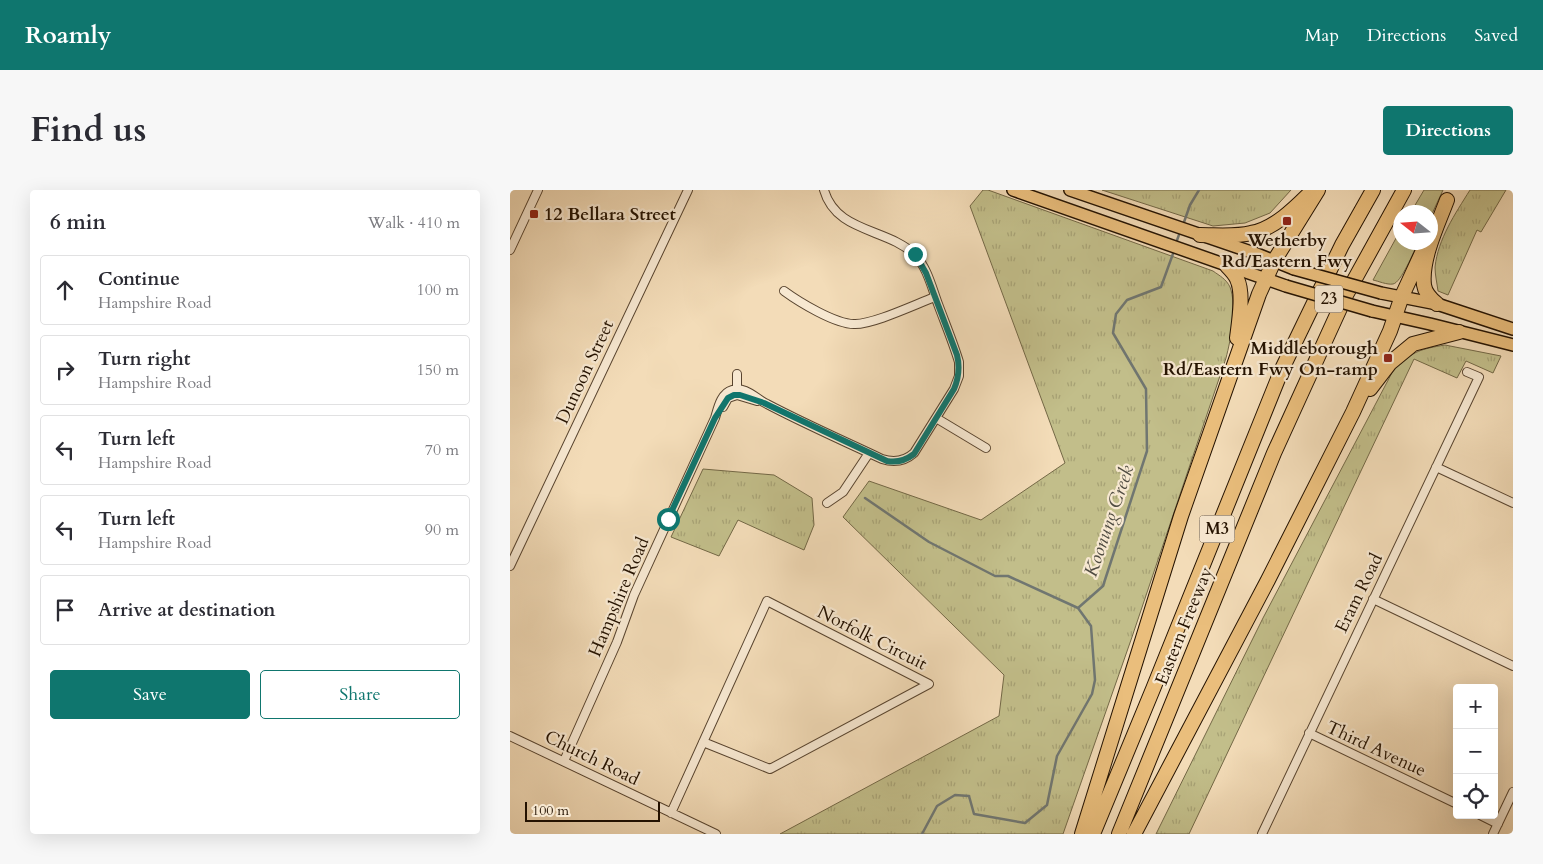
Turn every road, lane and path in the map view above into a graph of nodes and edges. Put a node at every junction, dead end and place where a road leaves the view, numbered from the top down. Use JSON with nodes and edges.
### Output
{"nodes":[{"id":1,"x":538,"y":190,"type":"edge"},
{"id":2,"x":688,"y":190,"type":"edge"},
{"id":3,"x":824,"y":190,"type":"edge"},
{"id":4,"x":1013,"y":190,"type":"edge"},
{"id":5,"x":1070,"y":190,"type":"edge"},
{"id":6,"x":1313,"y":190,"type":"edge"},
{"id":7,"x":1318,"y":190,"type":"edge"},
{"id":8,"x":1374,"y":190,"type":"edge"},
{"id":9,"x":1404,"y":190,"type":"edge"},
{"id":10,"x":1449,"y":195,"type":"edge"},
{"id":11,"x":1438,"y":218,"type":"edge"},
{"id":12,"x":1200,"y":235,"type":"junction"},
{"id":13,"x":510,"y":250,"type":"edge"},
{"id":14,"x":1423,"y":250,"type":"edge"},
{"id":15,"x":1274,"y":261,"type":"junction"},
{"id":16,"x":1227,"y":266,"type":"junction"},
{"id":17,"x":1266,"y":280,"type":"junction"},
{"id":18,"x":784,"y":290,"type":"dead end"},
{"id":19,"x":1402,"y":296,"type":"junction"},
{"id":20,"x":935,"y":297,"type":"junction"},
{"id":21,"x":1437,"y":304,"type":"junction"},
{"id":22,"x":1395,"y":316,"type":"junction"},
{"id":23,"x":1513,"y":329,"type":"edge"},
{"id":24,"x":1459,"y":332,"type":"junction"},
{"id":25,"x":1513,"y":345,"type":"edge"},
{"id":26,"x":1467,"y":372,"type":"dead end"},
{"id":27,"x":736,"y":374,"type":"dead end"},
{"id":28,"x":1226,"y":387,"type":"junction"},
{"id":29,"x":737,"y":392,"type":"junction"},
{"id":30,"x":1353,"y":412,"type":"junction"},
{"id":31,"x":936,"y":418,"type":"junction"},
{"id":32,"x":986,"y":448,"type":"dead end"},
{"id":33,"x":869,"y":453,"type":"junction"},
{"id":34,"x":1436,"y":467,"type":"junction"},
{"id":35,"x":827,"y":503,"type":"dead end"},
{"id":36,"x":1513,"y":503,"type":"edge"},
{"id":37,"x":510,"y":566,"type":"edge"},
{"id":38,"x":1373,"y":599,"type":"junction"},
{"id":39,"x":1513,"y":666,"type":"edge"},
{"id":40,"x":1309,"y":734,"type":"junction"},
{"id":41,"x":510,"y":736,"type":"edge"},
{"id":42,"x":703,"y":742,"type":"junction"},
{"id":43,"x":564,"y":761,"type":"junction"},
{"id":44,"x":1513,"y":792,"type":"edge"},
{"id":45,"x":1453,"y":802,"type":"edge"},
{"id":46,"x":671,"y":813,"type":"junction"},
{"id":47,"x":1488,"y":819,"type":"edge"},
{"id":48,"x":1498,"y":824,"type":"junction"},
{"id":49,"x":699,"y":830,"type":"edge"},
{"id":50,"x":716,"y":834,"type":"edge"},
{"id":51,"x":1082,"y":834,"type":"edge"},
{"id":52,"x":1093,"y":834,"type":"edge"},
{"id":53,"x":1120,"y":834,"type":"edge"},
{"id":54,"x":1134,"y":834,"type":"edge"},
{"id":55,"x":1262,"y":834,"type":"edge"},
{"id":56,"x":1493,"y":834,"type":"edge"}],
"edges":[{"from":1,"to":13,"type":"street"},
{"from":2,"to":37,"type":"street","name":"Dunoon Street"},
{"from":3,"to":20,"type":"street"},
{"from":4,"to":16,"type":"main road","number":"23"},
{"from":5,"to":12,"type":"main road","number":"23"},
{"from":6,"to":12,"type":"highway"},
{"from":7,"to":15,"type":"highway"},
{"from":8,"to":52,"type":"highway","name":"Eastern Freeway","number":"M3"},
{"from":9,"to":53,"type":"highway","name":"Eastern Freeway","number":"M3"},
{"from":10,"to":11,"type":"highway"},
{"from":10,"to":21,"type":"highway"},
{"from":12,"to":15,"type":"main road","number":"23"},
{"from":14,"to":19,"type":"highway"},
{"from":15,"to":17,"type":"highway"},
{"from":15,"to":19,"type":"main road","number":"23","bridge":true},
{"from":16,"to":17,"type":"main road","number":"23"},
{"from":16,"to":28,"type":"highway"},
{"from":17,"to":22,"type":"main road","number":"23","bridge":true},
{"from":17,"to":28,"type":"highway"},
{"from":18,"to":20,"type":"street"},
{"from":19,"to":21,"type":"main road","number":"23"},
{"from":19,"to":22,"type":"highway"},
{"from":20,"to":31,"type":"street"},
{"from":21,"to":23,"type":"main road","number":"23"},
{"from":22,"to":24,"type":"main road","number":"23"},
{"from":22,"to":30,"type":"highway"},
{"from":24,"to":25,"type":"main road","number":"23"},
{"from":24,"to":30,"type":"highway"},
{"from":26,"to":34,"type":"street","name":"Eram Road"},
{"from":27,"to":29,"type":"street"},
{"from":28,"to":51,"type":"highway"},
{"from":29,"to":33,"type":"street"},
{"from":29,"to":43,"type":"street","name":"Hampshire Road"},
{"from":30,"to":54,"type":"highway"},
{"from":31,"to":32,"type":"street"},
{"from":31,"to":33,"type":"street"},
{"from":33,"to":35,"type":"street"},
{"from":34,"to":36,"type":"street"},
{"from":34,"to":38,"type":"street","name":"Eram Road"},
{"from":38,"to":39,"type":"street"},
{"from":38,"to":40,"type":"street","name":"Eram Road"},
{"from":40,"to":45,"type":"street","name":"Third Avenue"},
{"from":40,"to":55,"type":"street","name":"Eram Road"},
{"from":41,"to":43,"type":"street","name":"Church Road"},
{"from":42,"to":42,"type":"street","name":"Norfolk Circuit"},
{"from":42,"to":46,"type":"street","name":"Norfolk Circuit"},
{"from":43,"to":46,"type":"street","name":"Church Road"},
{"from":44,"to":48,"type":"street"},
{"from":46,"to":49,"type":"street","name":"Church Road"},
{"from":47,"to":48,"type":"street"},
{"from":48,"to":56,"type":"street"},
{"from":49,"to":50,"type":"street","name":"Church Road"}]}
